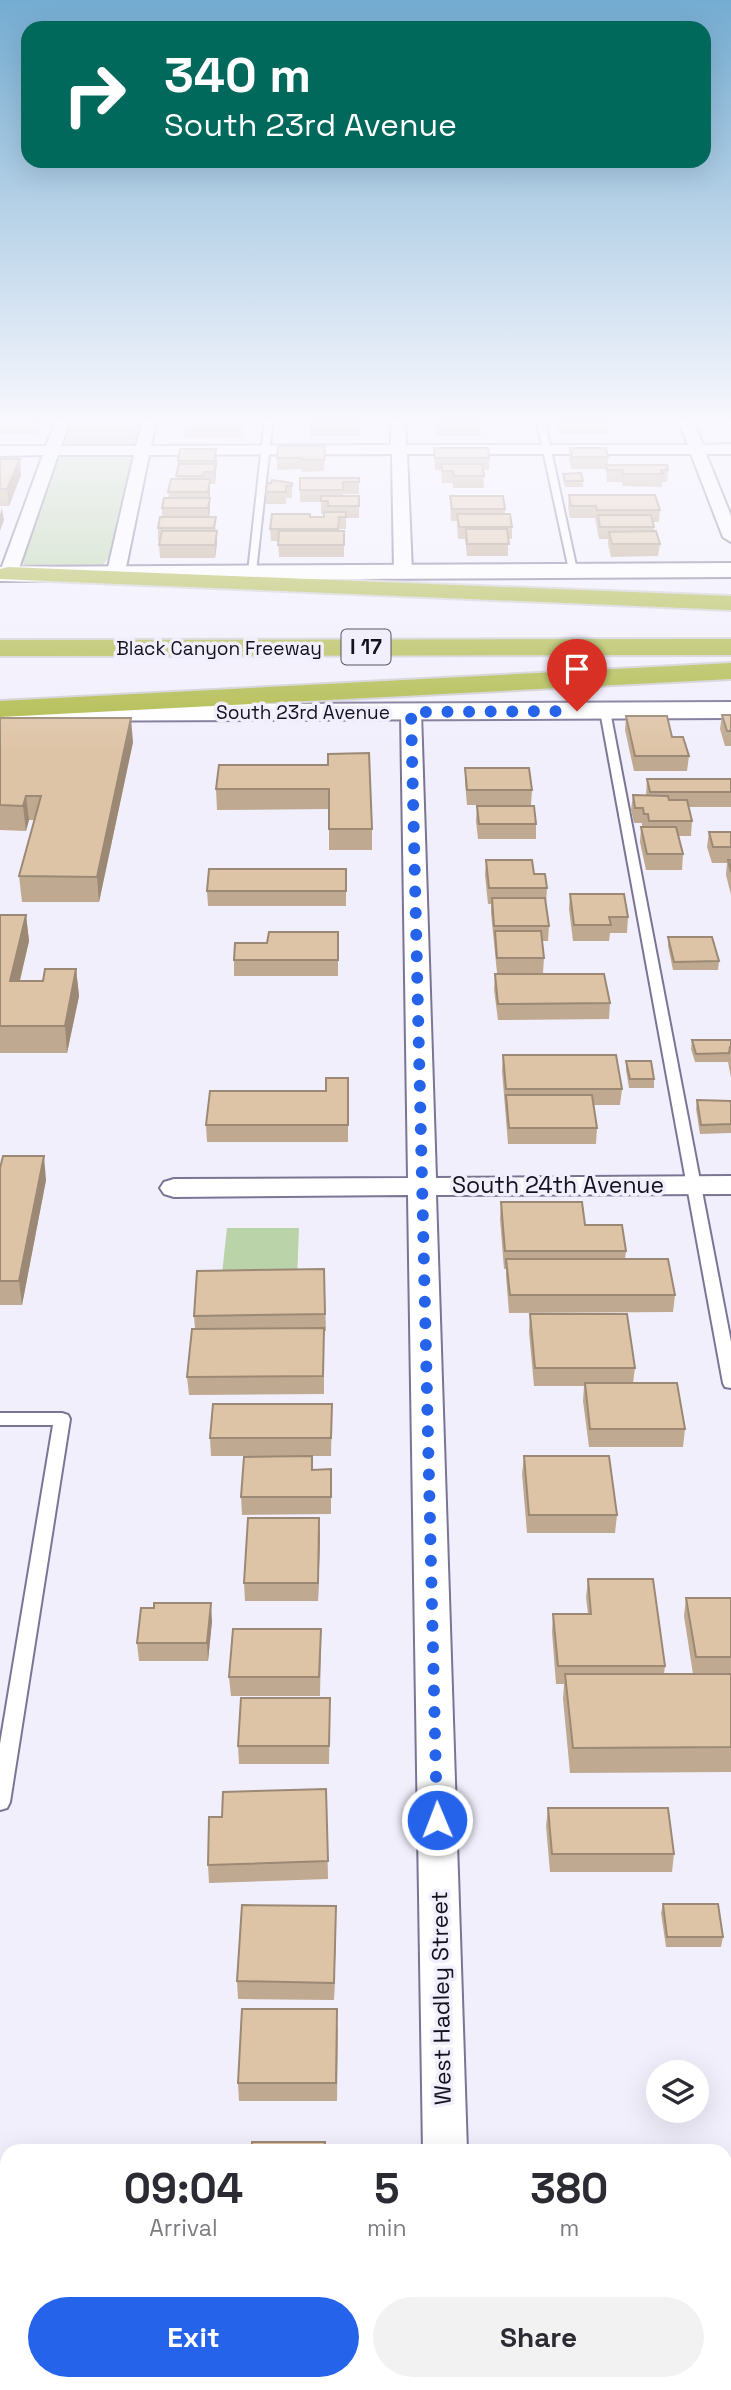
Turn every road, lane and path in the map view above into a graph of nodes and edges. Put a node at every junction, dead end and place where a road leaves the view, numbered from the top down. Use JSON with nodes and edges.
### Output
{"nodes":[{"id":1,"x":21,"y":530,"type":"edge"},
{"id":2,"x":125,"y":530,"type":"edge"},
{"id":3,"x":257,"y":530,"type":"edge"},
{"id":4,"x":402,"y":530,"type":"edge"},
{"id":5,"x":564,"y":530,"type":"edge"},
{"id":6,"x":573,"y":570,"type":"junction"},
{"id":7,"x":731,"y":570,"type":"edge"},
{"id":8,"x":403,"y":571,"type":"junction"},
{"id":9,"x":116,"y":572,"type":"junction"},
{"id":10,"x":252,"y":572,"type":"junction"},
{"id":11,"x":4,"y":574,"type":"edge"},
{"id":12,"x":731,"y":603,"type":"edge"},
{"id":13,"x":638,"y":623,"type":"dead end"},
{"id":14,"x":731,"y":623,"type":"edge"},
{"id":15,"x":731,"y":647,"type":"edge"},
{"id":16,"x":0,"y":648,"type":"edge"},
{"id":17,"x":731,"y":671,"type":"edge"},
{"id":18,"x":731,"y":710,"type":"edge"},
{"id":19,"x":0,"y":711,"type":"edge"},
{"id":20,"x":605,"y":711,"type":"junction"},
{"id":21,"x":411,"y":712,"type":"junction"},
{"id":22,"x":422,"y":1185,"type":"junction"},
{"id":23,"x":731,"y":1185,"type":"edge"},
{"id":24,"x":692,"y":1186,"type":"junction"},
{"id":25,"x":174,"y":1188,"type":"dead end"},
{"id":26,"x":731,"y":1382,"type":"edge"},
{"id":27,"x":0,"y":1419,"type":"edge"},
{"id":28,"x":0,"y":1802,"type":"edge"},
{"id":29,"x":445,"y":2144,"type":"edge"}],
"edges":[{"from":1,"to":11,"type":"street"},
{"from":2,"to":9,"type":"street"},
{"from":3,"to":10,"type":"lane"},
{"from":4,"to":8,"type":"street"},
{"from":5,"to":6,"type":"lane"},
{"from":6,"to":7,"type":"main road"},
{"from":6,"to":8,"type":"main road"},
{"from":8,"to":10,"type":"main road"},
{"from":9,"to":10,"type":"main road"},
{"from":9,"to":11,"type":"main road"},
{"from":11,"to":12,"type":"highway"},
{"from":13,"to":14,"type":"highway"},
{"from":15,"to":16,"type":"highway","name":"Black Canyon Freeway","number":"I 17"},
{"from":17,"to":19,"type":"highway"},
{"from":18,"to":20,"type":"main road","name":"South 23rd Avenue"},
{"from":19,"to":21,"type":"main road","name":"South 23rd Avenue"},
{"from":20,"to":21,"type":"main road","name":"South 23rd Avenue"},
{"from":20,"to":24,"type":"lane"},
{"from":21,"to":22,"type":"street","name":"West Hadley Street"},
{"from":22,"to":24,"type":"street","name":"South 24th Avenue"},
{"from":22,"to":25,"type":"street","name":"South 24th Avenue"},
{"from":22,"to":29,"type":"street","name":"West Hadley Street"},
{"from":23,"to":24,"type":"street","name":"South 24th Avenue"},
{"from":24,"to":26,"type":"lane"},
{"from":27,"to":28,"type":"lane"}]}
